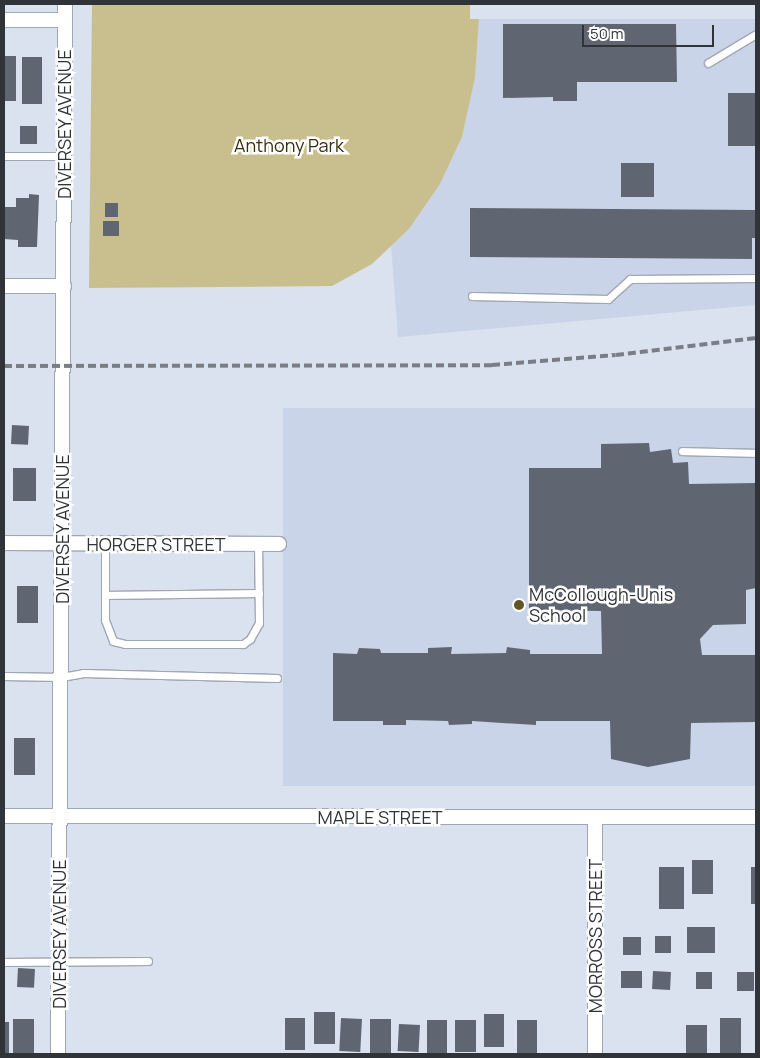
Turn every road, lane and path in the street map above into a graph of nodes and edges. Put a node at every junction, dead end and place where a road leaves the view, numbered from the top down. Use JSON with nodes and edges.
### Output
{"nodes":[{"id":1,"x":65,"y":4,"type":"edge"},
{"id":2,"x":4,"y":20,"type":"edge"},
{"id":3,"x":65,"y":20,"type":"junction"},
{"id":4,"x":756,"y":34,"type":"edge"},
{"id":5,"x":708,"y":63,"type":"dead end"},
{"id":6,"x":4,"y":156,"type":"edge"},
{"id":7,"x":64,"y":156,"type":"junction"},
{"id":8,"x":756,"y":278,"type":"edge"},
{"id":9,"x":4,"y":286,"type":"edge"},
{"id":10,"x":64,"y":286,"type":"junction"},
{"id":11,"x":472,"y":296,"type":"dead end"},
{"id":12,"x":682,"y":452,"type":"dead end"},
{"id":13,"x":756,"y":453,"type":"edge"},
{"id":14,"x":4,"y":544,"type":"edge"},
{"id":15,"x":61,"y":544,"type":"junction"},
{"id":16,"x":105,"y":544,"type":"junction"},
{"id":17,"x":258,"y":544,"type":"junction"},
{"id":18,"x":279,"y":544,"type":"dead end"},
{"id":19,"x":259,"y":593,"type":"junction"},
{"id":20,"x":105,"y":595,"type":"junction"},
{"id":21,"x":4,"y":676,"type":"edge"},
{"id":22,"x":61,"y":677,"type":"junction"},
{"id":23,"x":276,"y":678,"type":"dead end"},
{"id":24,"x":4,"y":816,"type":"edge"},
{"id":25,"x":60,"y":816,"type":"junction"},
{"id":26,"x":595,"y":817,"type":"junction"},
{"id":27,"x":756,"y":817,"type":"edge"},
{"id":28,"x":148,"y":961,"type":"dead end"},
{"id":29,"x":4,"y":962,"type":"edge"},
{"id":30,"x":59,"y":962,"type":"junction"},
{"id":31,"x":58,"y":1054,"type":"edge"},
{"id":32,"x":595,"y":1054,"type":"edge"}],
"edges":[{"from":1,"to":3,"type":"street","name":"DIVERSEY AVENUE"},
{"from":2,"to":3,"type":"street"},
{"from":3,"to":7,"type":"street","name":"DIVERSEY AVENUE"},
{"from":4,"to":5,"type":"lane"},
{"from":6,"to":7,"type":"lane"},
{"from":7,"to":10,"type":"street","name":"DIVERSEY AVENUE"},
{"from":8,"to":11,"type":"lane"},
{"from":9,"to":10,"type":"street"},
{"from":10,"to":15,"type":"street","name":"DIVERSEY AVENUE"},
{"from":12,"to":13,"type":"lane"},
{"from":14,"to":15,"type":"street","name":"HORGER STREET"},
{"from":15,"to":16,"type":"street","name":"HORGER STREET"},
{"from":15,"to":22,"type":"street","name":"DIVERSEY AVENUE"},
{"from":16,"to":17,"type":"street","name":"HORGER STREET"},
{"from":16,"to":20,"type":"lane"},
{"from":17,"to":18,"type":"street","name":"HORGER STREET"},
{"from":17,"to":19,"type":"lane"},
{"from":19,"to":20,"type":"lane"},
{"from":19,"to":20,"type":"lane"},
{"from":21,"to":22,"type":"lane"},
{"from":22,"to":23,"type":"lane"},
{"from":22,"to":25,"type":"street","name":"DIVERSEY AVENUE"},
{"from":24,"to":25,"type":"street","name":"MAPLE STREET"},
{"from":25,"to":26,"type":"street","name":"MAPLE STREET"},
{"from":25,"to":30,"type":"street","name":"DIVERSEY AVENUE"},
{"from":26,"to":27,"type":"street","name":"MAPLE STREET"},
{"from":26,"to":32,"type":"street","name":"MORROSS STREET"},
{"from":28,"to":30,"type":"lane"},
{"from":29,"to":30,"type":"lane"},
{"from":30,"to":31,"type":"street","name":"DIVERSEY AVENUE"}]}
